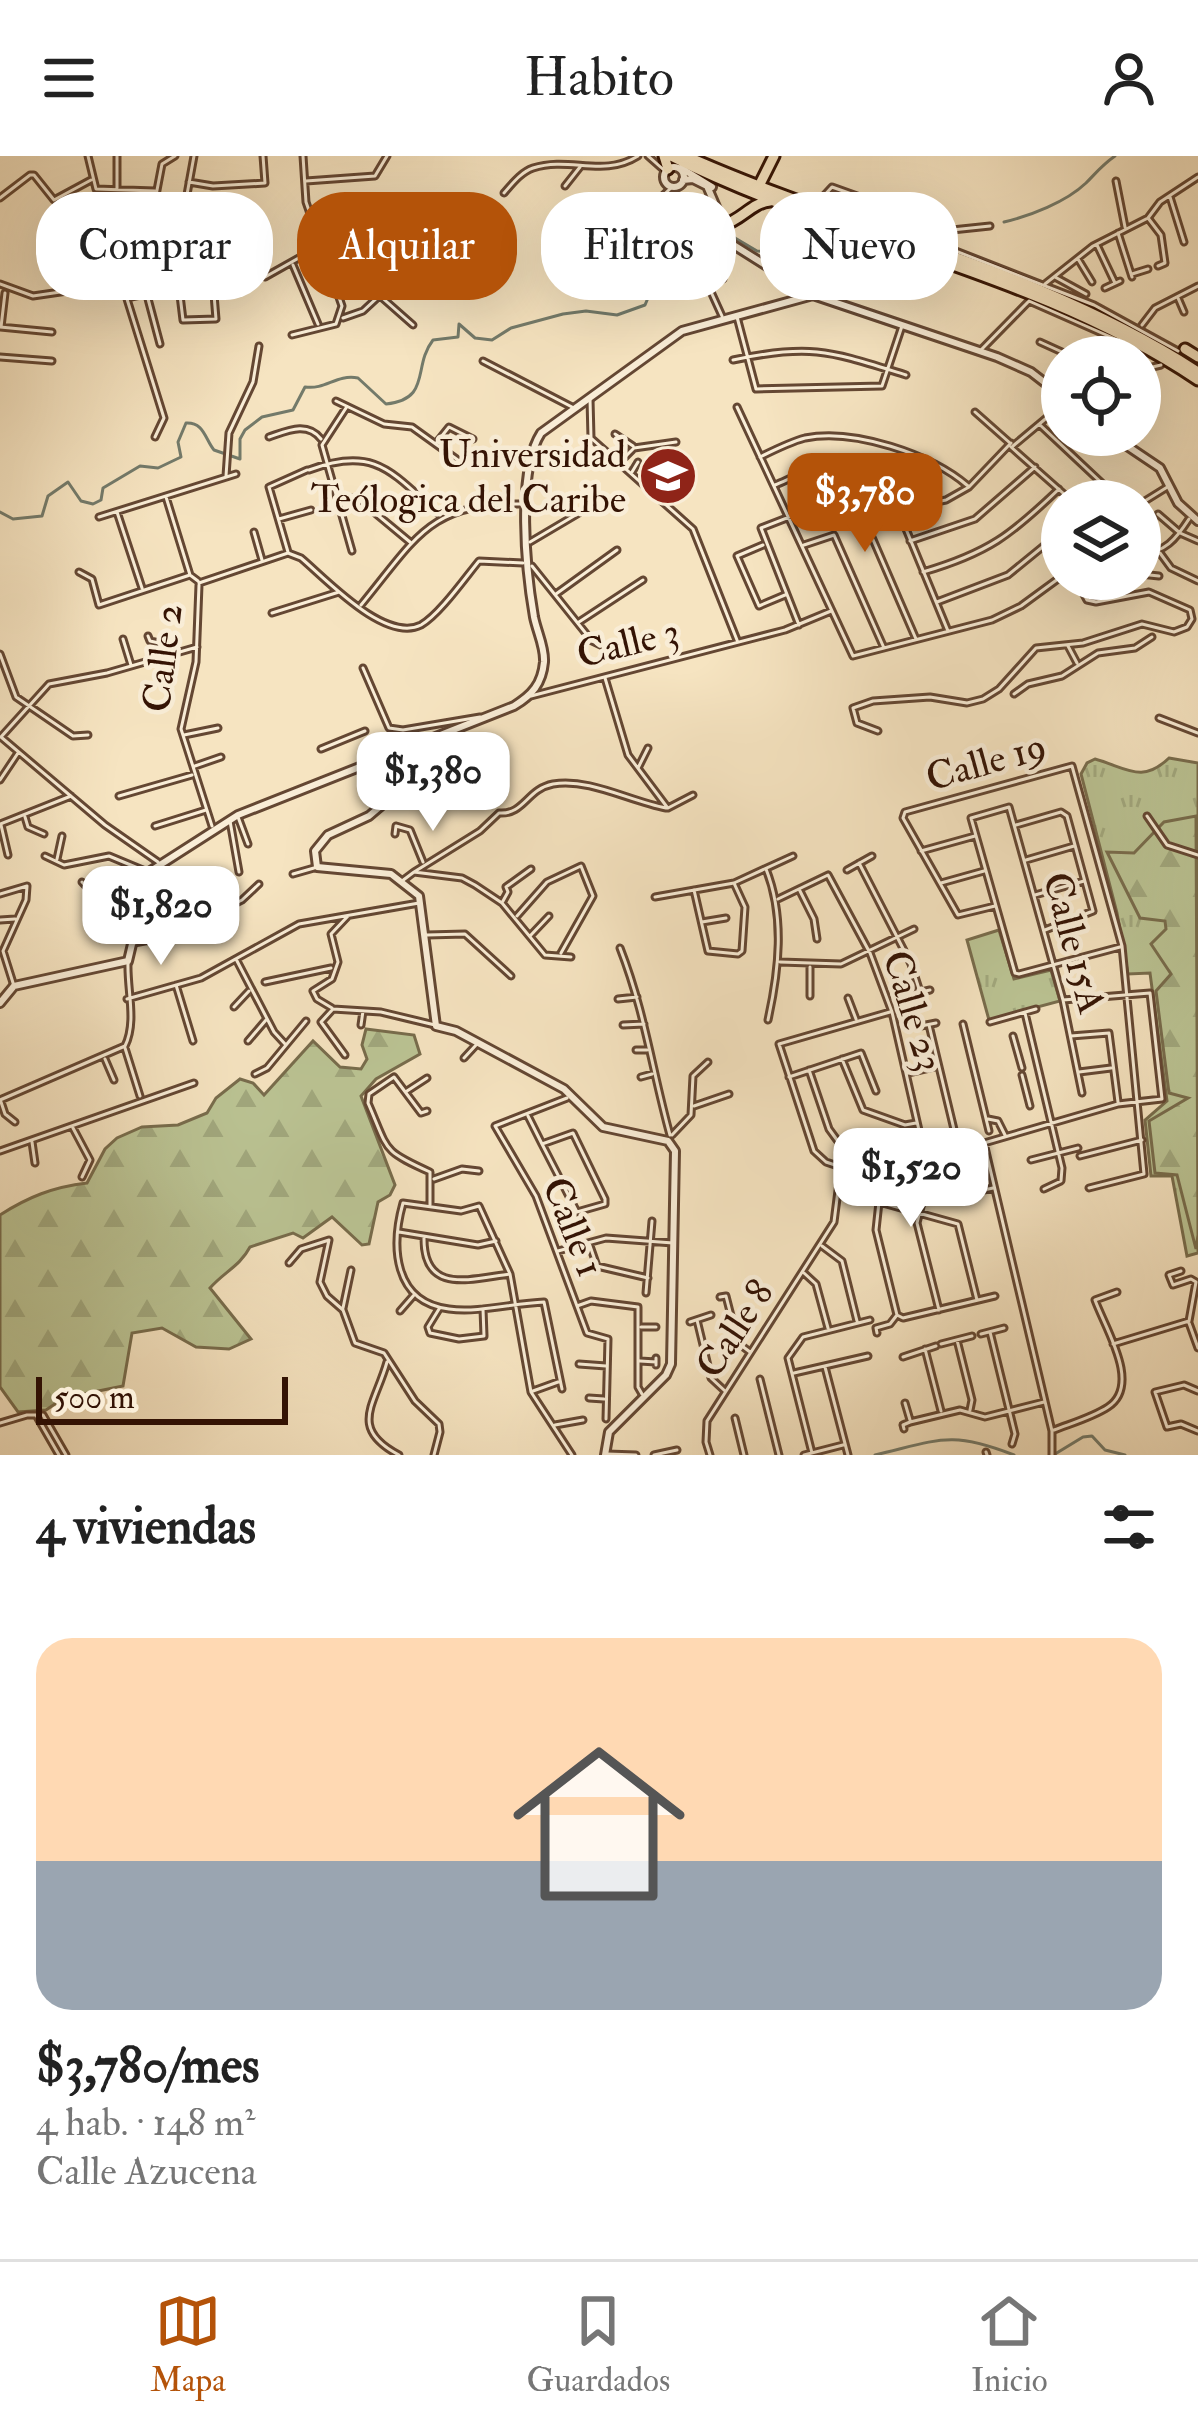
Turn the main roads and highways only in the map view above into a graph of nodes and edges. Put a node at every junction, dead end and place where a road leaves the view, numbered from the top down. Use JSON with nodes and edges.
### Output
{"nodes":[{"id":1,"x":668,"y":156,"type":"edge"},
{"id":2,"x":774,"y":156,"type":"edge"},
{"id":3,"x":692,"y":158,"type":"edge"},
{"id":4,"x":672,"y":170,"type":"road end"},
{"id":5,"x":765,"y":170,"type":"junction"},
{"id":6,"x":739,"y":184,"type":"junction"},
{"id":7,"x":756,"y":191,"type":"junction"},
{"id":8,"x":760,"y":192,"type":"edge"},
{"id":9,"x":773,"y":192,"type":"edge"},
{"id":10,"x":760,"y":203,"type":"edge"},
{"id":11,"x":747,"y":212,"type":"junction"},
{"id":12,"x":736,"y":218,"type":"edge"},
{"id":13,"x":958,"y":261,"type":"edge"},
{"id":14,"x":958,"y":268,"type":"edge"},
{"id":15,"x":1176,"y":354,"type":"junction"},
{"id":16,"x":1198,"y":358,"type":"edge"},
{"id":17,"x":1198,"y":376,"type":"edge"}],
"edges":[{"from":1,"to":4,"type":"main road"},
{"from":1,"to":6,"type":"main road"},
{"from":2,"to":5,"type":"main road"},
{"from":3,"to":6,"type":"main road"},
{"from":5,"to":6,"type":"main road"},
{"from":5,"to":7,"type":"main road"},
{"from":5,"to":9,"type":"main road"},
{"from":6,"to":7,"type":"main road"},
{"from":6,"to":11,"type":"main road"},
{"from":7,"to":8,"type":"main road"},
{"from":7,"to":11,"type":"main road"},
{"from":10,"to":11,"type":"main road"},
{"from":11,"to":12,"type":"main road"},
{"from":13,"to":15,"type":"main road"},
{"from":14,"to":15,"type":"main road"},
{"from":15,"to":16,"type":"main road"},
{"from":15,"to":17,"type":"main road"}]}
